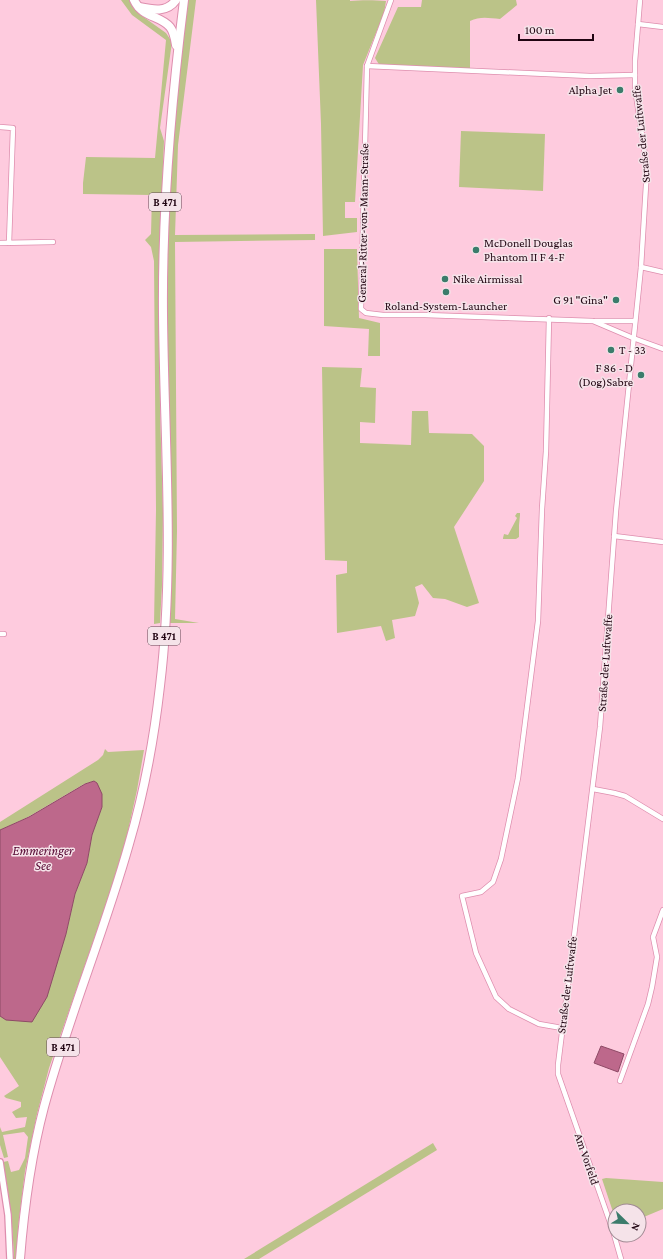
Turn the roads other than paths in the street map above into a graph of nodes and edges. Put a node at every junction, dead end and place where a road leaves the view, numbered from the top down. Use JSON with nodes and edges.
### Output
{"nodes":[{"id":1,"x":176,"y":0,"type":"edge"},
{"id":2,"x":184,"y":0,"type":"edge"},
{"id":3,"x":391,"y":0,"type":"edge"},
{"id":4,"x":640,"y":0,"type":"edge"},
{"id":5,"x":136,"y":4,"type":"edge"},
{"id":6,"x":638,"y":24,"type":"junction"},
{"id":7,"x":663,"y":27,"type":"edge"},
{"id":8,"x":178,"y":49,"type":"junction"},
{"id":9,"x":367,"y":66,"type":"junction"},
{"id":10,"x":635,"y":75,"type":"junction"},
{"id":11,"x":0,"y":127,"type":"edge"},
{"id":12,"x":53,"y":242,"type":"dead end"},
{"id":13,"x":0,"y":243,"type":"edge"},
{"id":14,"x":9,"y":243,"type":"junction"},
{"id":15,"x":641,"y":267,"type":"junction"},
{"id":16,"x":663,"y":272,"type":"edge"},
{"id":17,"x":549,"y":318,"type":"junction"},
{"id":18,"x":593,"y":321,"type":"junction"},
{"id":19,"x":635,"y":321,"type":"junction"},
{"id":20,"x":633,"y":338,"type":"junction"},
{"id":21,"x":663,"y":349,"type":"edge"},
{"id":22,"x":614,"y":536,"type":"junction"},
{"id":23,"x":663,"y":542,"type":"edge"},
{"id":24,"x":593,"y":789,"type":"junction"},
{"id":25,"x":663,"y":819,"type":"edge"},
{"id":26,"x":663,"y":910,"type":"edge"},
{"id":27,"x":562,"y":1028,"type":"junction"},
{"id":28,"x":559,"y":1058,"type":"joint"},
{"id":29,"x":620,"y":1081,"type":"dead end"},
{"id":30,"x":0,"y":1162,"type":"edge"},
{"id":31,"x":10,"y":1259,"type":"edge"},
{"id":32,"x":20,"y":1259,"type":"edge"},
{"id":33,"x":621,"y":1259,"type":"edge"}],
"edges":[{"from":1,"to":5,"type":"highway"},
{"from":2,"to":8,"type":"highway","number":"B 471"},
{"from":3,"to":9,"type":"street","name":"General-Ritter-von-Mann-Straße"},
{"from":4,"to":6,"type":"street","name":"Straße der Luftwaffe"},
{"from":5,"to":8,"type":"highway"},
{"from":6,"to":7,"type":"street"},
{"from":6,"to":10,"type":"street","name":"Straße der Luftwaffe"},
{"from":8,"to":32,"type":"highway","number":"B 471"},
{"from":9,"to":10,"type":"street"},
{"from":9,"to":17,"type":"street","name":"General-Ritter-von-Mann-Straße"},
{"from":10,"to":15,"type":"street","name":"Straße der Luftwaffe"},
{"from":11,"to":14,"type":"street"},
{"from":12,"to":14,"type":"street"},
{"from":13,"to":14,"type":"street"},
{"from":15,"to":16,"type":"street"},
{"from":15,"to":19,"type":"street","name":"Straße der Luftwaffe"},
{"from":17,"to":18,"type":"street","name":"General-Ritter-von-Mann-Straße"},
{"from":17,"to":27,"type":"street"},
{"from":18,"to":19,"type":"street"},
{"from":18,"to":20,"type":"street","name":"General-Ritter-von-Mann-Straße"},
{"from":19,"to":20,"type":"street","name":"Straße der Luftwaffe"},
{"from":20,"to":21,"type":"street","name":"General-Ritter-von-Mann-Straße"},
{"from":20,"to":22,"type":"street","name":"Straße der Luftwaffe"},
{"from":22,"to":23,"type":"street"},
{"from":22,"to":24,"type":"street","name":"Straße der Luftwaffe"},
{"from":24,"to":25,"type":"street"},
{"from":24,"to":27,"type":"street","name":"Straße der Luftwaffe"},
{"from":26,"to":29,"type":"street"},
{"from":27,"to":28,"type":"street","name":"Straße der Luftwaffe"},
{"from":28,"to":33,"type":"street","name":"Am Vorfeld"},
{"from":30,"to":31,"type":"street"}]}
